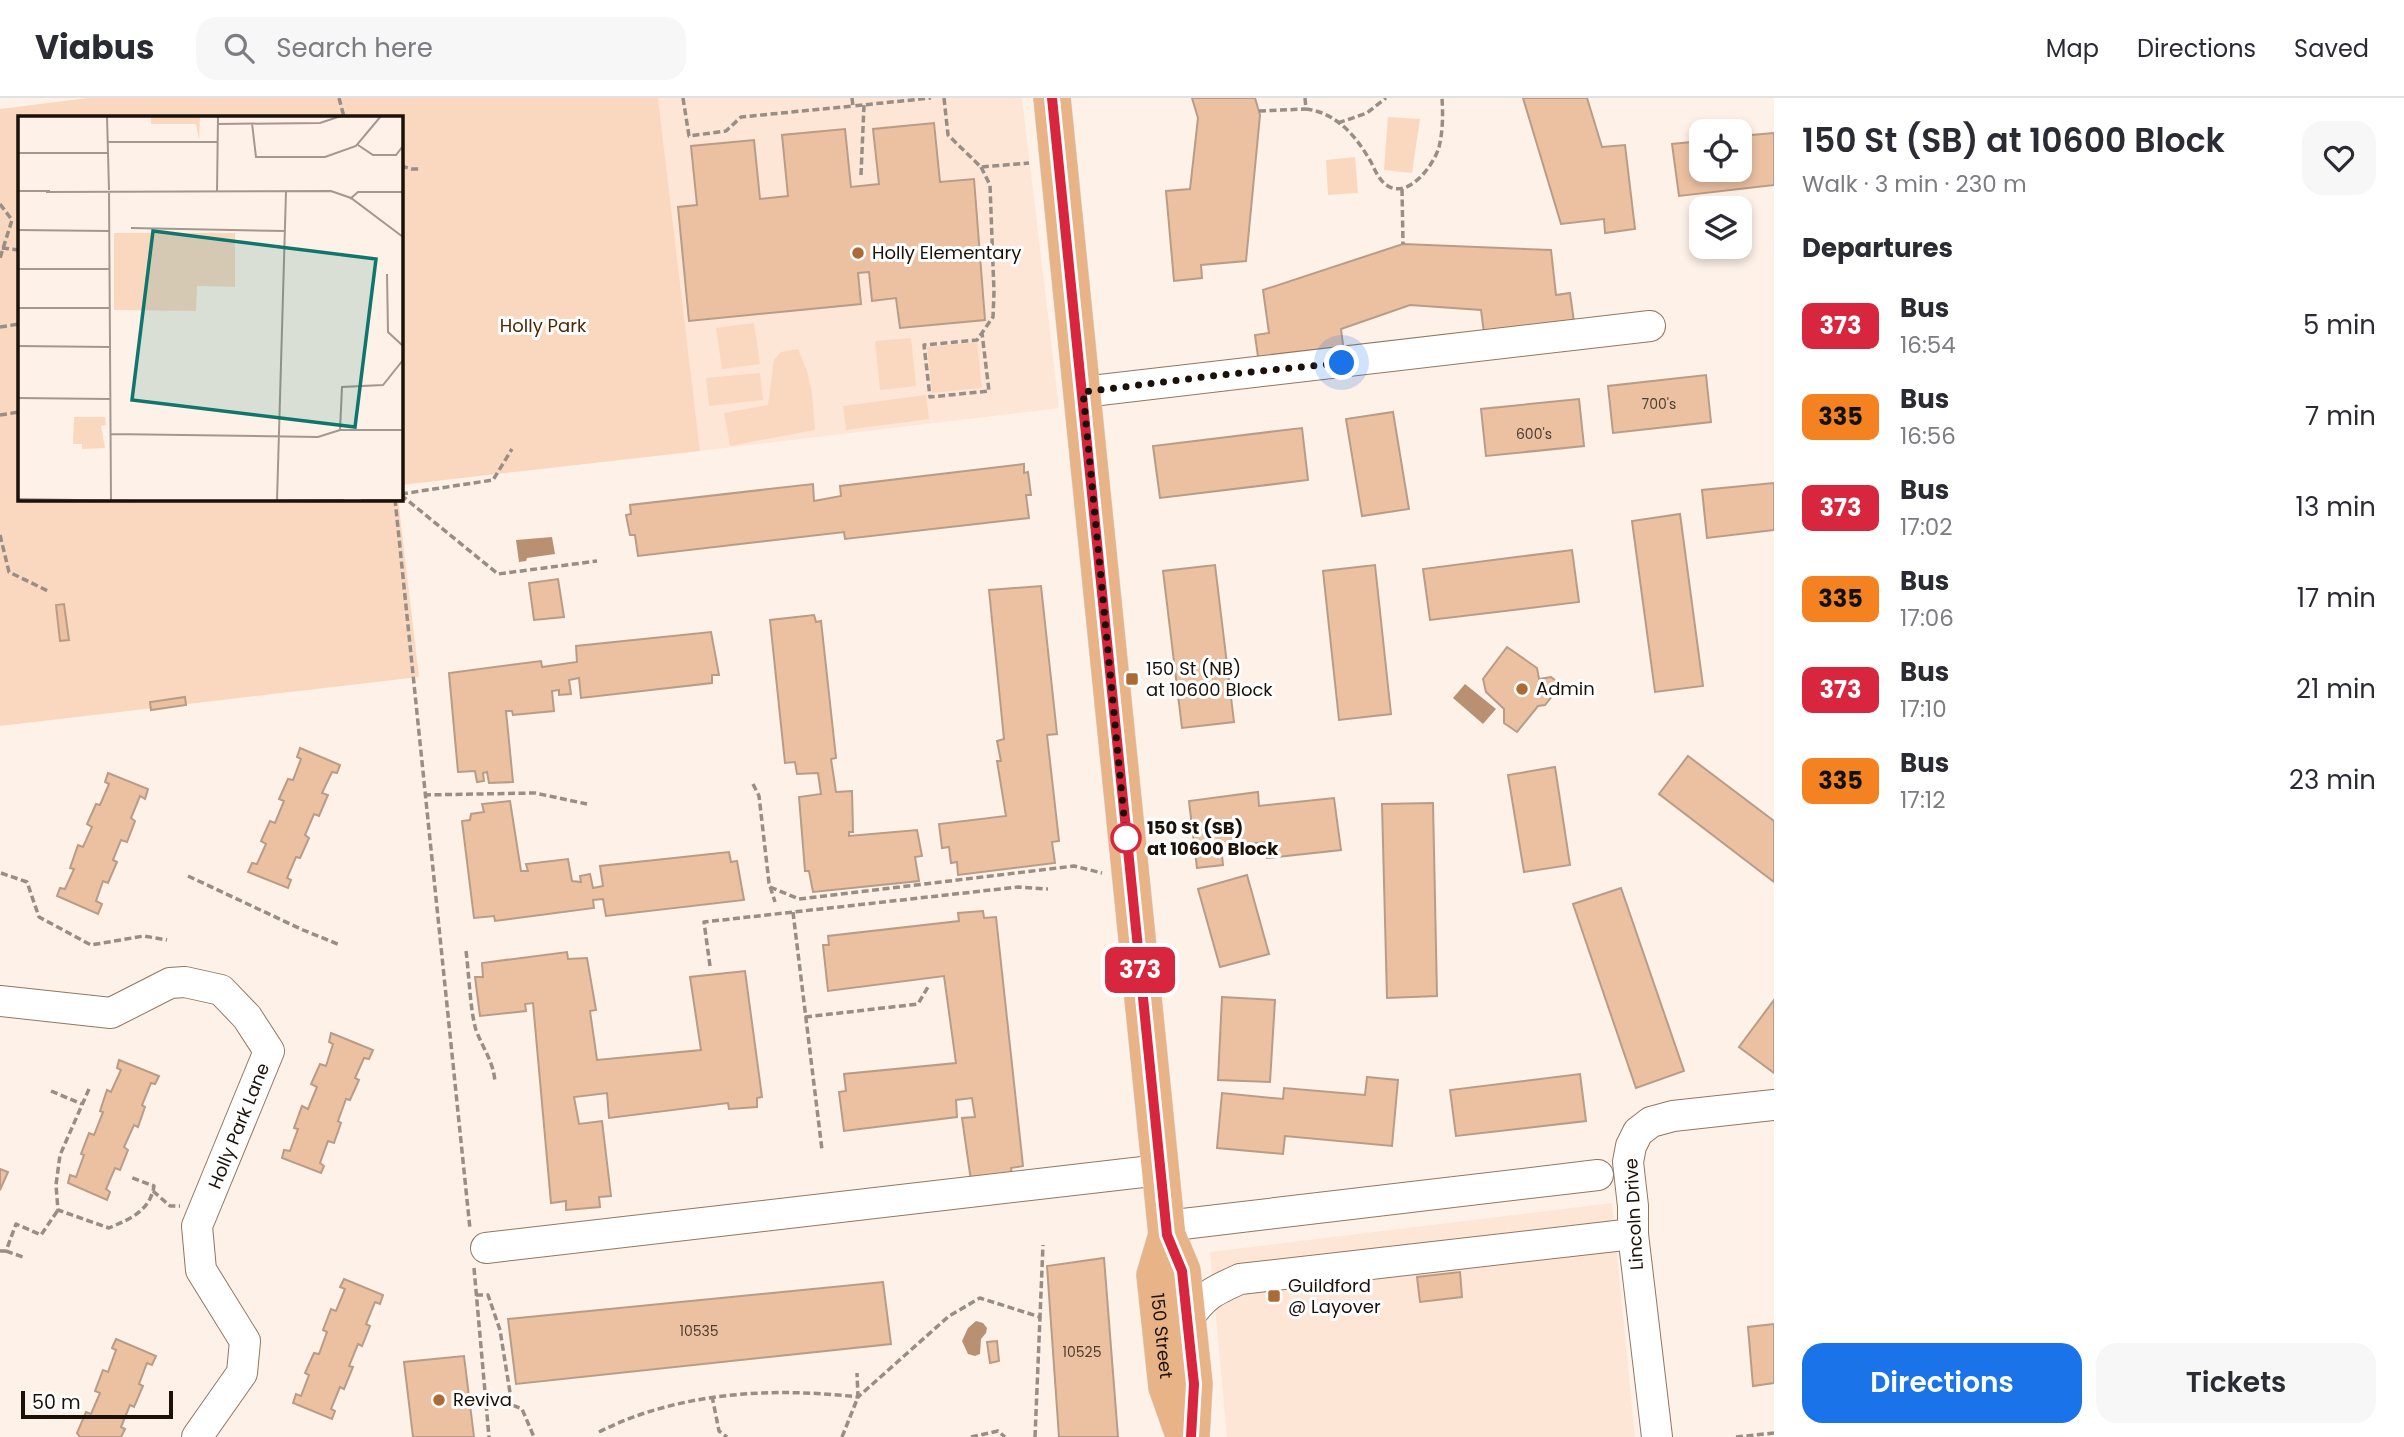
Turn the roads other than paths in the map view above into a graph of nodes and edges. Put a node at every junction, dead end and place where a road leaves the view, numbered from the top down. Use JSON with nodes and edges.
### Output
{"nodes":[{"id":1,"x":1052,"y":98,"type":"edge"},
{"id":2,"x":1650,"y":326,"type":"dead end"},
{"id":3,"x":1083,"y":392,"type":"junction"},
{"id":4,"x":0,"y":1002,"type":"edge"},
{"id":5,"x":1774,"y":1105,"type":"edge"},
{"id":6,"x":1160,"y":1170,"type":"junction"},
{"id":7,"x":1598,"y":1175,"type":"dead end"},
{"id":8,"x":1166,"y":1230,"type":"junction"},
{"id":9,"x":1633,"y":1234,"type":"junction"},
{"id":10,"x":476,"y":1245,"type":"road end"},
{"id":11,"x":1187,"y":1320,"type":"junction"},
{"id":12,"x":197,"y":1437,"type":"edge"},
{"id":13,"x":1185,"y":1437,"type":"edge"},
{"id":14,"x":1191,"y":1437,"type":"edge"},
{"id":15,"x":1657,"y":1437,"type":"edge"}],
"edges":[{"from":1,"to":3,"type":"main road","name":"150 Street"},
{"from":2,"to":3,"type":"street"},
{"from":3,"to":6,"type":"main road","name":"150 Street"},
{"from":4,"to":12,"type":"street","name":"Holly Park Lane"},
{"from":5,"to":9,"type":"street","name":"Lincoln Drive"},
{"from":6,"to":8,"type":"main road","name":"150 Street"},
{"from":6,"to":10,"type":"street"},
{"from":7,"to":8,"type":"street"},
{"from":8,"to":11,"type":"main road","name":"150 Street"},
{"from":8,"to":13,"type":"main road","name":"150 Street"},
{"from":9,"to":11,"type":"street"},
{"from":9,"to":15,"type":"street","name":"Lincoln Drive"},
{"from":11,"to":14,"type":"main road","name":"150 Street"}]}
